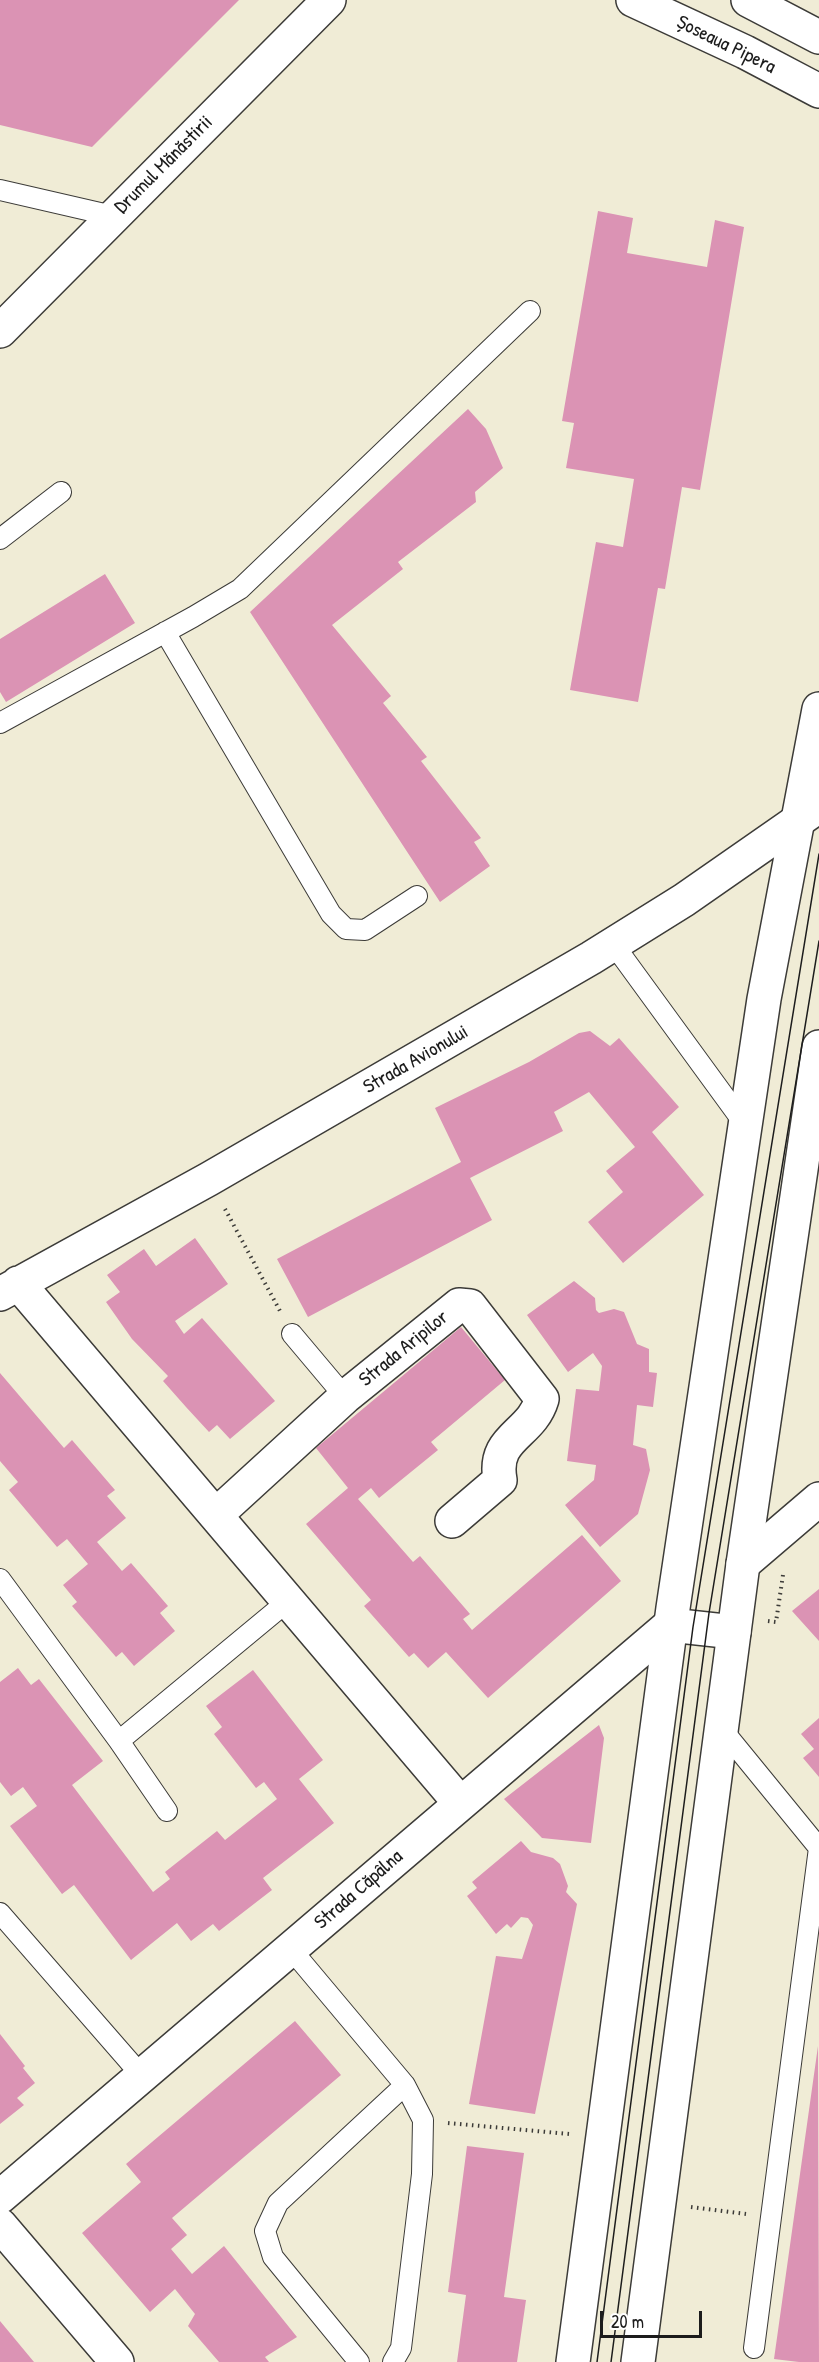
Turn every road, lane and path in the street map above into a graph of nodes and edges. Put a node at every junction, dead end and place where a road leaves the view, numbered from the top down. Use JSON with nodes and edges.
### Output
{"nodes":[{"id":1,"x":329,"y":0,"type":"edge"},
{"id":2,"x":633,"y":0,"type":"edge"},
{"id":3,"x":748,"y":0,"type":"edge"},
{"id":4,"x":819,"y":37,"type":"edge"},
{"id":5,"x":819,"y":91,"type":"edge"},
{"id":6,"x":0,"y":190,"type":"edge"},
{"id":7,"x":113,"y":216,"type":"junction"},
{"id":8,"x":530,"y":311,"type":"dead end"},
{"id":9,"x":0,"y":331,"type":"edge"},
{"id":10,"x":61,"y":492,"type":"dead end"},
{"id":11,"x":0,"y":539,"type":"edge"},
{"id":12,"x":165,"y":632,"type":"junction"},
{"id":13,"x":819,"y":709,"type":"edge"},
{"id":14,"x":0,"y":723,"type":"edge"},
{"id":15,"x":808,"y":813,"type":"edge"},
{"id":16,"x":417,"y":896,"type":"dead end"},
{"id":17,"x":614,"y":945,"type":"junction"},
{"id":18,"x":819,"y":1047,"type":"edge"},
{"id":19,"x":746,"y":1126,"type":"junction"},
{"id":20,"x":209,"y":1179,"type":"junction"},
{"id":21,"x":9,"y":1288,"type":"edge"},
{"id":22,"x":292,"y":1334,"type":"joint"},
{"id":23,"x":345,"y":1397,"type":"junction"},
{"id":24,"x":819,"y":1499,"type":"edge"},
{"id":25,"x":216,"y":1515,"type":"junction"},
{"id":26,"x":452,"y":1521,"type":"dead end"},
{"id":27,"x":790,"y":1524,"type":"junction"},
{"id":28,"x":743,"y":1564,"type":"junction"},
{"id":29,"x":0,"y":1579,"type":"edge"},
{"id":30,"x":288,"y":1600,"type":"junction"},
{"id":31,"x":764,"y":1621,"type":"dead end"},
{"id":32,"x":670,"y":1625,"type":"junction"},
{"id":33,"x":734,"y":1632,"type":"junction"},
{"id":34,"x":721,"y":1728,"type":"junction"},
{"id":35,"x":119,"y":1741,"type":"junction"},
{"id":36,"x":460,"y":1803,"type":"junction"},
{"id":37,"x":167,"y":1810,"type":"dead end"},
{"id":38,"x":819,"y":1848,"type":"edge"},
{"id":39,"x":0,"y":1913,"type":"edge"},
{"id":40,"x":290,"y":1948,"type":"junction"},
{"id":41,"x":142,"y":2076,"type":"junction"},
{"id":42,"x":405,"y":2085,"type":"junction"},
{"id":43,"x":423,"y":2120,"type":"junction"},
{"id":44,"x":603,"y":2138,"type":"junction"},
{"id":45,"x":0,"y":2197,"type":"edge"},
{"id":46,"x":660,"y":2203,"type":"junction"},
{"id":47,"x":771,"y":2217,"type":"junction"},
{"id":48,"x":0,"y":2225,"type":"edge"},
{"id":49,"x":754,"y":2348,"type":"dead end"},
{"id":50,"x":117,"y":2362,"type":"edge"},
{"id":51,"x":359,"y":2362,"type":"edge"},
{"id":52,"x":393,"y":2362,"type":"edge"},
{"id":53,"x":573,"y":2362,"type":"edge"},
{"id":54,"x":638,"y":2362,"type":"edge"}],
"edges":[{"from":1,"to":7,"type":"street","name":"Drumul Mănăstirii"},
{"from":2,"to":5,"type":"street","name":"Șoseaua Pipera"},
{"from":3,"to":4,"type":"street"},
{"from":6,"to":7,"type":"lane"},
{"from":7,"to":9,"type":"street","name":"Drumul Mănăstirii"},
{"from":8,"to":12,"type":"lane"},
{"from":10,"to":11,"type":"lane"},
{"from":12,"to":14,"type":"lane"},
{"from":12,"to":16,"type":"lane"},
{"from":13,"to":15,"type":"street"},
{"from":15,"to":17,"type":"street","name":"Strada Avionului"},
{"from":15,"to":19,"type":"street"},
{"from":17,"to":19,"type":"lane"},
{"from":17,"to":20,"type":"street","name":"Strada Avionului"},
{"from":18,"to":28,"type":"street"},
{"from":19,"to":32,"type":"street"},
{"from":20,"to":21,"type":"street","name":"Strada Avionului"},
{"from":20,"to":22,"type":"path"},
{"from":21,"to":25,"type":"street"},
{"from":22,"to":23,"type":"lane"},
{"from":23,"to":25,"type":"street","name":"Strada Aripilor"},
{"from":23,"to":26,"type":"street","name":"Strada Aripilor"},
{"from":24,"to":27,"type":"street"},
{"from":25,"to":30,"type":"street"},
{"from":27,"to":28,"type":"street"},
{"from":27,"to":31,"type":"path"},
{"from":28,"to":33,"type":"street"},
{"from":29,"to":35,"type":"lane"},
{"from":30,"to":35,"type":"lane"},
{"from":30,"to":36,"type":"street"},
{"from":32,"to":33,"type":"street"},
{"from":32,"to":36,"type":"street","name":"Strada Căpâlna"},
{"from":32,"to":44,"type":"street"},
{"from":33,"to":34,"type":"street"},
{"from":34,"to":38,"type":"lane"},
{"from":34,"to":46,"type":"street"},
{"from":35,"to":37,"type":"lane"},
{"from":36,"to":40,"type":"street","name":"Strada Căpâlna"},
{"from":38,"to":47,"type":"lane"},
{"from":39,"to":41,"type":"lane"},
{"from":40,"to":41,"type":"street","name":"Strada Căpâlna"},
{"from":40,"to":42,"type":"lane"},
{"from":41,"to":45,"type":"street","name":"Strada Căpâlna"},
{"from":42,"to":43,"type":"lane"},
{"from":42,"to":51,"type":"lane"},
{"from":43,"to":44,"type":"path"},
{"from":43,"to":52,"type":"lane"},
{"from":44,"to":53,"type":"street"},
{"from":46,"to":47,"type":"path"},
{"from":46,"to":54,"type":"street"},
{"from":47,"to":49,"type":"lane"},
{"from":48,"to":50,"type":"street"}]}
